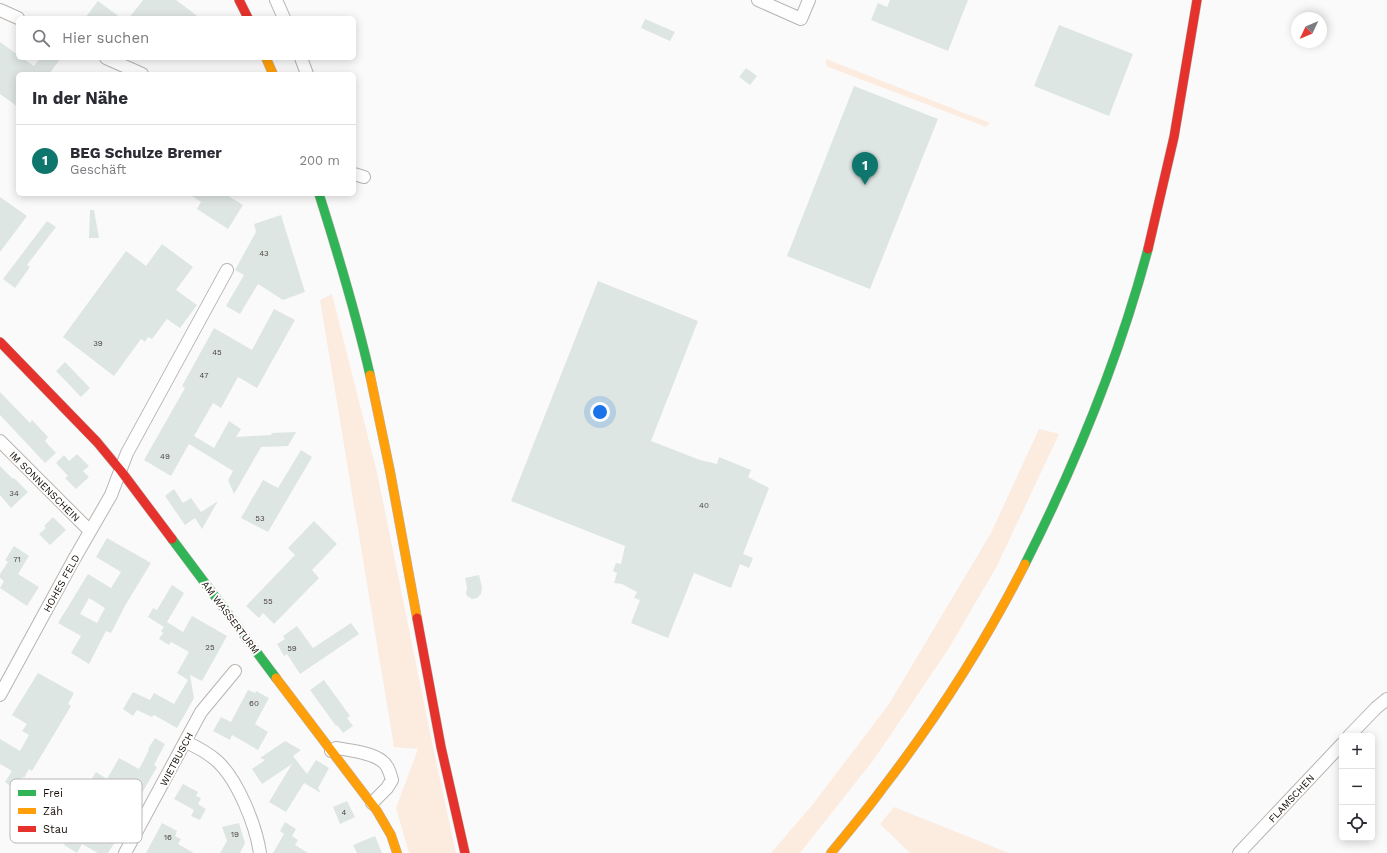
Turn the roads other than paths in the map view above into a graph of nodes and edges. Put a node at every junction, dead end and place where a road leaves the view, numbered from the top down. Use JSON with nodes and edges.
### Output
{"nodes":[{"id":1,"x":239,"y":0,"type":"edge"},
{"id":2,"x":276,"y":0,"type":"edge"},
{"id":3,"x":758,"y":0,"type":"edge"},
{"id":4,"x":810,"y":0,"type":"edge"},
{"id":5,"x":1197,"y":0,"type":"edge"},
{"id":6,"x":0,"y":10,"type":"edge"},
{"id":7,"x":247,"y":16,"type":"edge"},
{"id":8,"x":283,"y":16,"type":"edge"},
{"id":9,"x":16,"y":17,"type":"edge"},
{"id":10,"x":110,"y":60,"type":"edge"},
{"id":11,"x":267,"y":60,"type":"edge"},
{"id":12,"x":302,"y":60,"type":"edge"},
{"id":13,"x":138,"y":72,"type":"edge"},
{"id":14,"x":272,"y":72,"type":"edge"},
{"id":15,"x":306,"y":72,"type":"edge"},
{"id":16,"x":320,"y":196,"type":"edge"},
{"id":17,"x":228,"y":270,"type":"dead end"},
{"id":18,"x":0,"y":342,"type":"edge"},
{"id":19,"x":0,"y":441,"type":"edge"},
{"id":20,"x":121,"y":471,"type":"junction"},
{"id":21,"x":90,"y":531,"type":"junction"},
{"id":22,"x":235,"y":671,"type":"dead end"},
{"id":23,"x":0,"y":695,"type":"edge"},
{"id":24,"x":1387,"y":699,"type":"edge"},
{"id":25,"x":1352,"y":733,"type":"edge"},
{"id":26,"x":186,"y":742,"type":"junction"},
{"id":27,"x":1339,"y":747,"type":"edge"},
{"id":28,"x":331,"y":751,"type":"junction"},
{"id":29,"x":372,"y":803,"type":"junction"},
{"id":30,"x":142,"y":822,"type":"edge"},
{"id":31,"x":130,"y":843,"type":"edge"},
{"id":32,"x":125,"y":853,"type":"edge"},
{"id":33,"x":260,"y":853,"type":"edge"},
{"id":34,"x":397,"y":853,"type":"edge"},
{"id":35,"x":465,"y":853,"type":"edge"},
{"id":36,"x":831,"y":853,"type":"edge"},
{"id":37,"x":1239,"y":853,"type":"edge"}],
"edges":[{"from":1,"to":7,"type":"main road"},
{"from":2,"to":8,"type":"street"},
{"from":3,"to":4,"type":"street"},
{"from":5,"to":36,"type":"main road"},
{"from":6,"to":9,"type":"street"},
{"from":10,"to":13,"type":"street"},
{"from":11,"to":14,"type":"main road"},
{"from":12,"to":15,"type":"street"},
{"from":16,"to":35,"type":"main road"},
{"from":17,"to":20,"type":"street"},
{"from":18,"to":20,"type":"main road","name":"AM WASSERTURM"},
{"from":19,"to":21,"type":"street","name":"IM SONNENSCHEIN"},
{"from":20,"to":21,"type":"street","name":"HOHES FELD"},
{"from":20,"to":28,"type":"main road","name":"AM WASSERTURM"},
{"from":21,"to":23,"type":"street","name":"HOHES FELD"},
{"from":22,"to":26,"type":"street","name":"WIETBUSCH"},
{"from":24,"to":25,"type":"street"},
{"from":26,"to":30,"type":"street","name":"WIETBUSCH"},
{"from":26,"to":33,"type":"street"},
{"from":27,"to":37,"type":"street","name":"FLAMSCHEN"},
{"from":28,"to":29,"type":"main road","name":"AM WASSERTURM"},
{"from":28,"to":29,"type":"street"},
{"from":29,"to":34,"type":"main road","name":"AM WASSERTURM"},
{"from":31,"to":32,"type":"street","name":"WIETBUSCH"}]}
